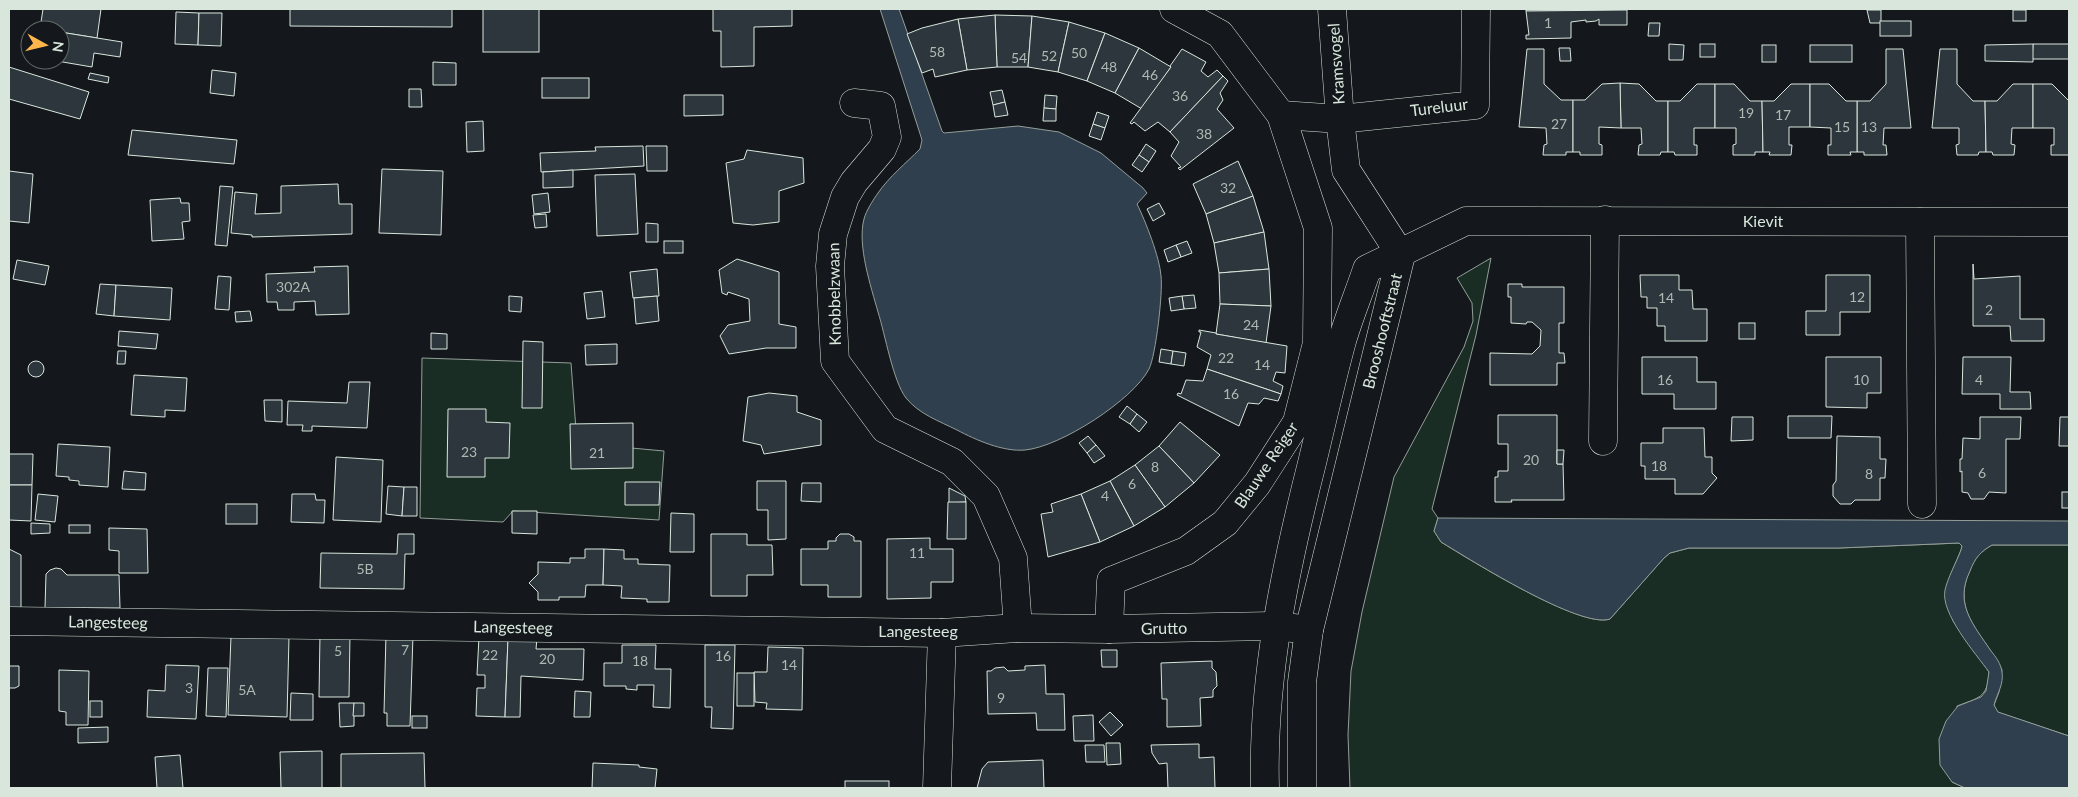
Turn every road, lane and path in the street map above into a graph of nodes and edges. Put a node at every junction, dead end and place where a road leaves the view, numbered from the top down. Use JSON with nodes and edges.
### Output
{"nodes":[{"id":1,"x":1174,"y":9,"type":"edge"},
{"id":2,"x":1332,"y":9,"type":"edge"},
{"id":3,"x":1476,"y":9,"type":"edge"},
{"id":4,"x":854,"y":103,"type":"dead end"},
{"id":5,"x":1281,"y":115,"type":"junction"},
{"id":6,"x":1340,"y":119,"type":"junction"},
{"id":7,"x":1605,"y":220,"type":"junction"},
{"id":8,"x":1920,"y":222,"type":"junction"},
{"id":9,"x":2069,"y":222,"type":"edge"},
{"id":10,"x":1401,"y":255,"type":"junction"},
{"id":11,"x":1603,"y":441,"type":"dead end"},
{"id":12,"x":1922,"y":504,"type":"dead end"},
{"id":13,"x":9,"y":620,"type":"edge"},
{"id":14,"x":1277,"y":626,"type":"junction"},
{"id":15,"x":1018,"y":628,"type":"junction"},
{"id":16,"x":1109,"y":630,"type":"junction"},
{"id":17,"x":1309,"y":630,"type":"junction"},
{"id":18,"x":942,"y":633,"type":"junction"},
{"id":19,"x":938,"y":788,"type":"edge"},
{"id":20,"x":1265,"y":788,"type":"edge"},
{"id":21,"x":1302,"y":788,"type":"edge"}],
"edges":[{"from":1,"to":5,"type":"street","name":"Blauwe Reiger"},
{"from":2,"to":6,"type":"street","name":"Kramsvogel"},
{"from":3,"to":6,"type":"street","name":"Tureluur"},
{"from":4,"to":15,"type":"street","name":"Knobbelzwaan"},
{"from":5,"to":6,"type":"street"},
{"from":5,"to":16,"type":"street","name":"Blauwe Reiger"},
{"from":6,"to":10,"type":"street"},
{"from":7,"to":8,"type":"street","name":"Kievit"},
{"from":7,"to":10,"type":"street","name":"Kievit"},
{"from":7,"to":11,"type":"street"},
{"from":8,"to":9,"type":"street","name":"Kievit"},
{"from":8,"to":12,"type":"street"},
{"from":10,"to":14,"type":"street","name":"Brooshooftstraat"},
{"from":10,"to":17,"type":"street","name":"Brooshooftstraat"},
{"from":13,"to":18,"type":"street","name":"Langesteeg"},
{"from":14,"to":16,"type":"street","name":"Grutto"},
{"from":14,"to":17,"type":"street","name":"Grutto"},
{"from":14,"to":20,"type":"street","name":"Brooshooftstraat"},
{"from":15,"to":16,"type":"street","name":"Grutto"},
{"from":15,"to":18,"type":"street","name":"Langesteeg"},
{"from":17,"to":21,"type":"street","name":"Brooshooftstraat"},
{"from":18,"to":19,"type":"street"}]}
